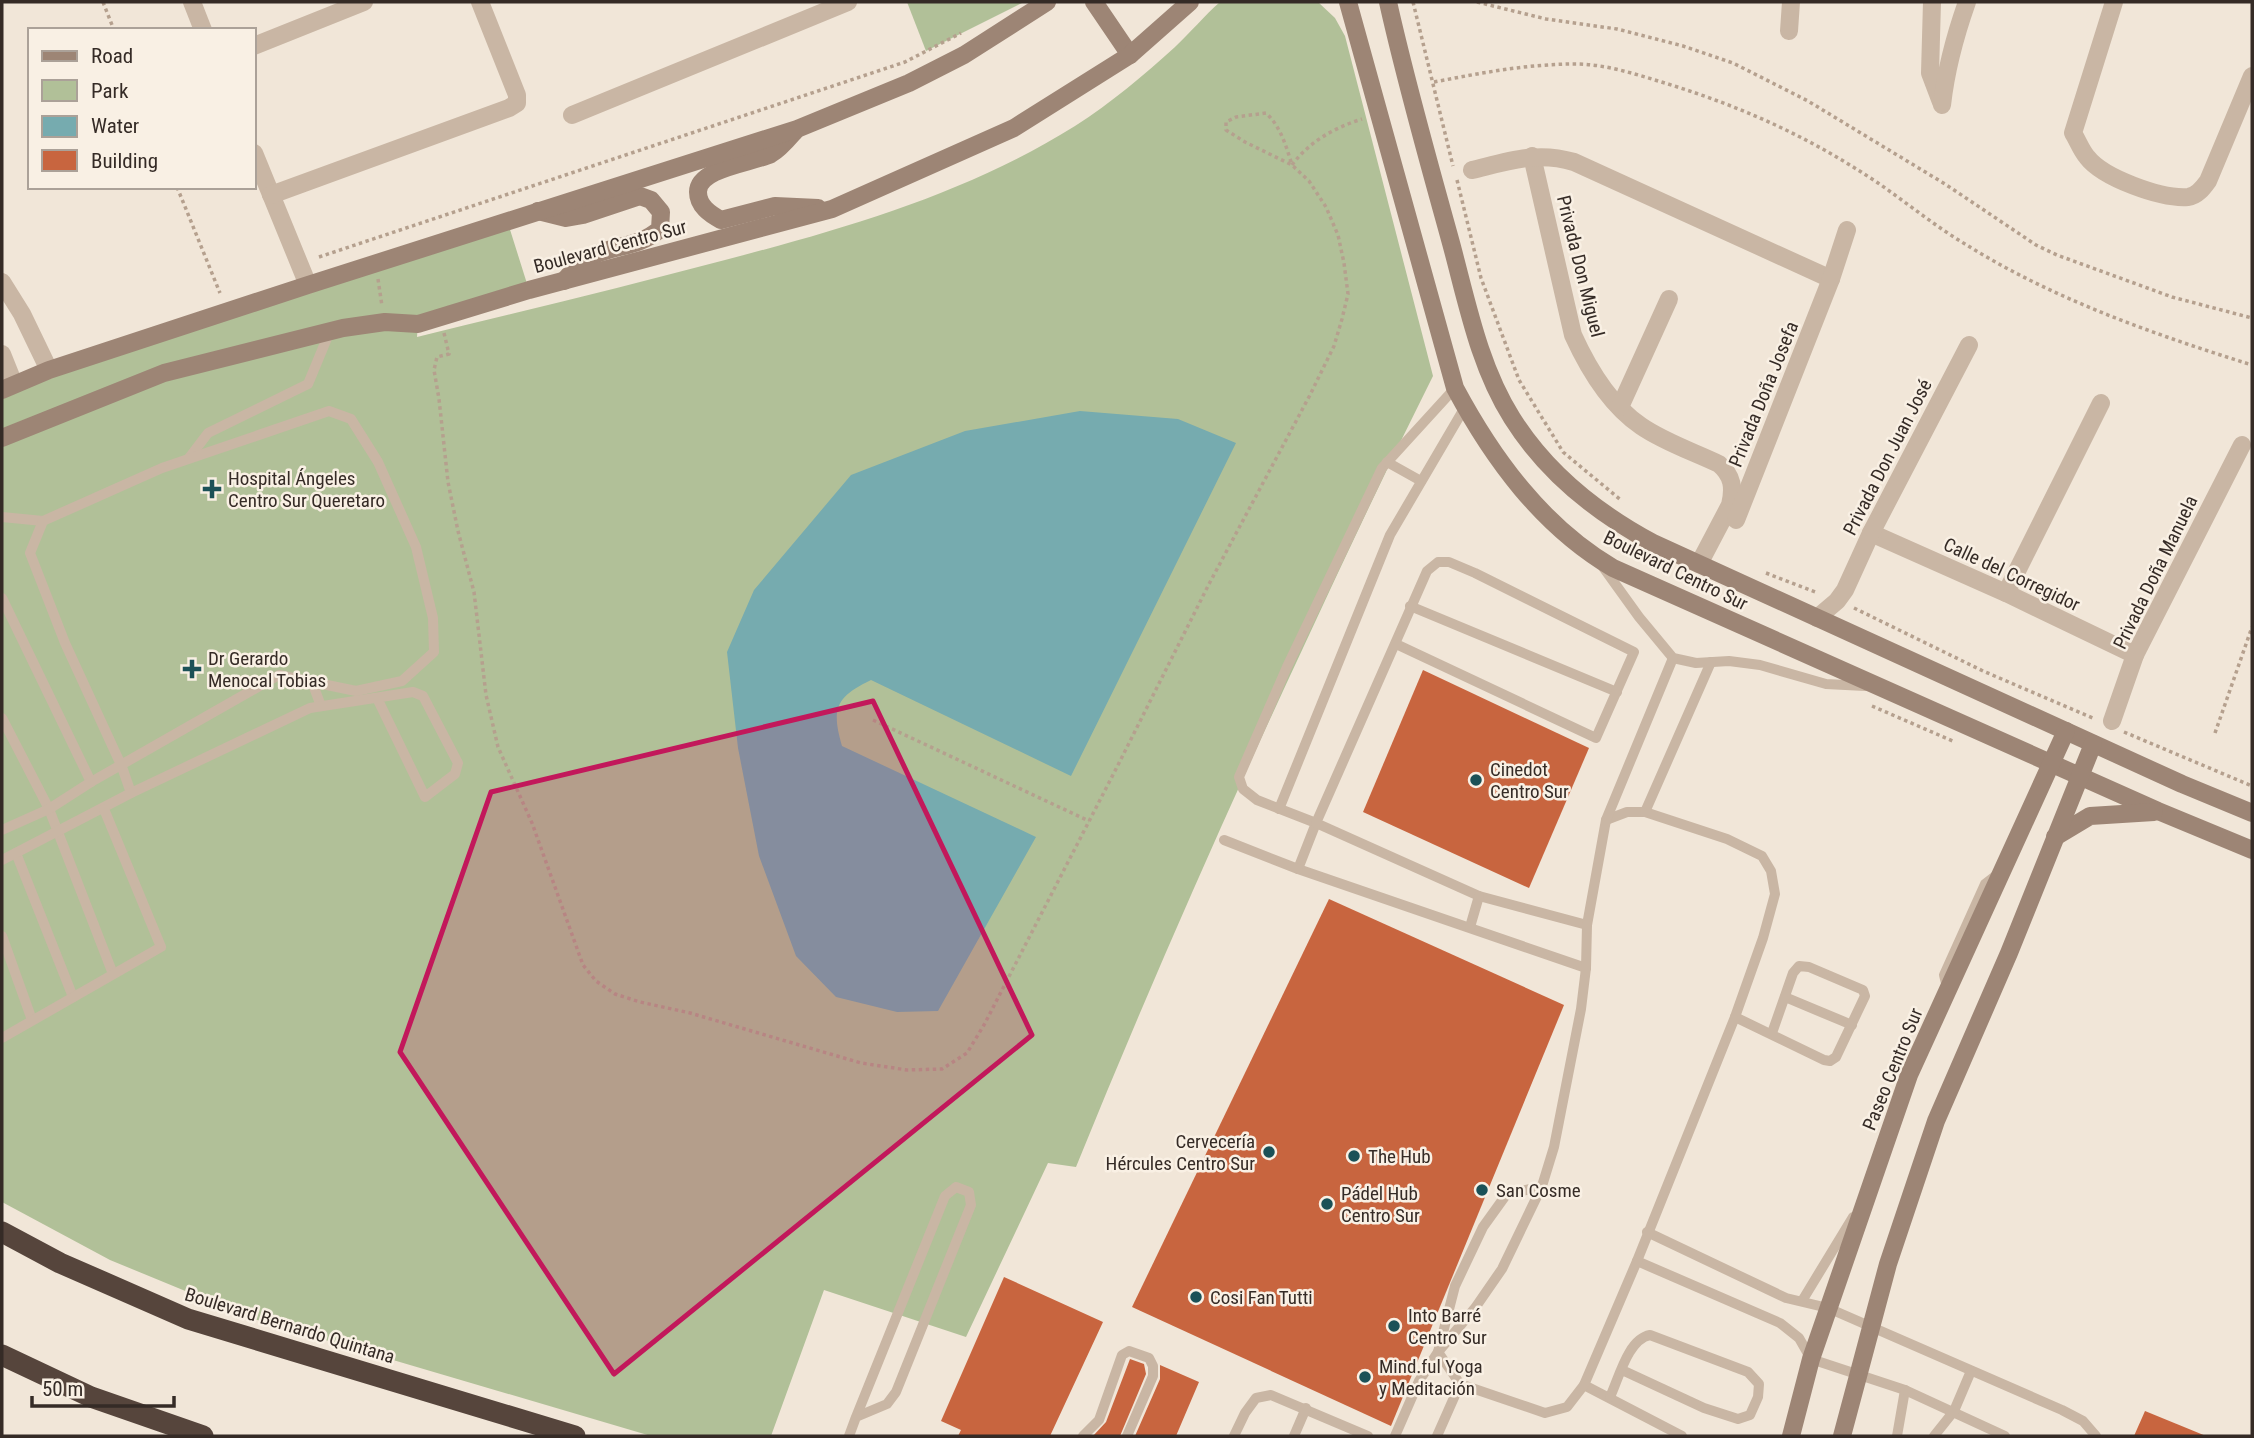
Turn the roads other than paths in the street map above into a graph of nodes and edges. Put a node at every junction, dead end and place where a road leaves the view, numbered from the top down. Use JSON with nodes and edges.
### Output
{"nodes":[{"id":1,"x":192,"y":2,"type":"edge"},
{"id":2,"x":364,"y":2,"type":"edge"},
{"id":3,"x":480,"y":2,"type":"edge"},
{"id":4,"x":849,"y":2,"type":"edge"},
{"id":5,"x":1047,"y":2,"type":"edge"},
{"id":6,"x":1094,"y":2,"type":"edge"},
{"id":7,"x":1190,"y":2,"type":"edge"},
{"id":8,"x":1339,"y":2,"type":"edge"},
{"id":9,"x":1348,"y":2,"type":"edge"},
{"id":10,"x":1388,"y":2,"type":"edge"},
{"id":11,"x":1791,"y":2,"type":"edge"},
{"id":12,"x":1932,"y":2,"type":"edge"},
{"id":13,"x":1967,"y":2,"type":"edge"},
{"id":14,"x":2114,"y":2,"type":"edge"},
{"id":15,"x":1354,"y":27,"type":"junction"},
{"id":16,"x":202,"y":28,"type":"edge"},
{"id":17,"x":1789,"y":31,"type":"dead end"},
{"id":18,"x":256,"y":45,"type":"edge"},
{"id":19,"x":1130,"y":55,"type":"junction"},
{"id":20,"x":2252,"y":76,"type":"edge"},
{"id":21,"x":572,"y":116,"type":"dead end"},
{"id":22,"x":797,"y":129,"type":"junction"},
{"id":23,"x":1532,"y":156,"type":"junction"},
{"id":24,"x":256,"y":158,"type":"edge"},
{"id":25,"x":1472,"y":170,"type":"dead end"},
{"id":26,"x":271,"y":195,"type":"junction"},
{"id":27,"x":832,"y":209,"type":"junction"},
{"id":28,"x":537,"y":211,"type":"junction"},
{"id":29,"x":1847,"y":230,"type":"dead end"},
{"id":30,"x":1831,"y":279,"type":"junction"},
{"id":31,"x":564,"y":281,"type":"junction"},
{"id":32,"x":2,"y":282,"type":"edge"},
{"id":33,"x":307,"y":285,"type":"junction"},
{"id":34,"x":1669,"y":299,"type":"dead end"},
{"id":35,"x":330,"y":331,"type":"junction"},
{"id":36,"x":1969,"y":345,"type":"dead end"},
{"id":37,"x":2,"y":354,"type":"edge"},
{"id":38,"x":49,"y":370,"type":"junction"},
{"id":39,"x":8,"y":387,"type":"edge"},
{"id":40,"x":1455,"y":388,"type":"junction"},
{"id":41,"x":2101,"y":403,"type":"dead end"},
{"id":42,"x":1465,"y":407,"type":"junction"},
{"id":43,"x":1620,"y":407,"type":"junction"},
{"id":44,"x":2,"y":439,"type":"edge"},
{"id":45,"x":2242,"y":445,"type":"dead end"},
{"id":46,"x":189,"y":458,"type":"junction"},
{"id":47,"x":1387,"y":462,"type":"junction"},
{"id":48,"x":1731,"y":480,"type":"joint"},
{"id":49,"x":1421,"y":481,"type":"junction"},
{"id":50,"x":2,"y":517,"type":"edge"},
{"id":51,"x":43,"y":521,"type":"junction"},
{"id":52,"x":1871,"y":533,"type":"junction"},
{"id":53,"x":1597,"y":558,"type":"junction"},
{"id":54,"x":1704,"y":567,"type":"junction"},
{"id":55,"x":1845,"y":590,"type":"junction"},
{"id":56,"x":2006,"y":593,"type":"junction"},
{"id":57,"x":2,"y":598,"type":"edge"},
{"id":58,"x":1410,"y":606,"type":"junction"},
{"id":59,"x":1817,"y":618,"type":"junction"},
{"id":60,"x":1846,"y":631,"type":"junction"},
{"id":61,"x":1396,"y":644,"type":"junction"},
{"id":62,"x":2135,"y":655,"type":"junction"},
{"id":63,"x":1672,"y":658,"type":"junction"},
{"id":64,"x":1712,"y":662,"type":"junction"},
{"id":65,"x":312,"y":682,"type":"junction"},
{"id":66,"x":1878,"y":686,"type":"junction"},
{"id":67,"x":1617,"y":692,"type":"junction"},
{"id":68,"x":377,"y":698,"type":"junction"},
{"id":69,"x":321,"y":706,"type":"junction"},
{"id":70,"x":2,"y":718,"type":"edge"},
{"id":71,"x":2112,"y":721,"type":"dead end"},
{"id":72,"x":2066,"y":731,"type":"junction"},
{"id":73,"x":2093,"y":744,"type":"junction"},
{"id":74,"x":2051,"y":764,"type":"junction"},
{"id":75,"x":122,"y":766,"type":"junction"},
{"id":76,"x":2080,"y":776,"type":"junction"},
{"id":77,"x":90,"y":782,"type":"junction"},
{"id":78,"x":131,"y":793,"type":"junction"},
{"id":79,"x":2037,"y":797,"type":"junction"},
{"id":80,"x":2068,"y":806,"type":"junction"},
{"id":81,"x":49,"y":809,"type":"junction"},
{"id":82,"x":104,"y":809,"type":"junction"},
{"id":83,"x":1279,"y":809,"type":"junction"},
{"id":84,"x":2158,"y":811,"type":"junction"},
{"id":85,"x":1645,"y":812,"type":"junction"},
{"id":86,"x":2252,"y":813,"type":"edge"},
{"id":87,"x":1606,"y":820,"type":"junction"},
{"id":88,"x":1316,"y":823,"type":"junction"},
{"id":89,"x":3,"y":828,"type":"edge"},
{"id":90,"x":58,"y":832,"type":"junction"},
{"id":91,"x":2055,"y":837,"type":"junction"},
{"id":92,"x":1224,"y":840,"type":"dead end"},
{"id":93,"x":2252,"y":850,"type":"edge"},
{"id":94,"x":16,"y":853,"type":"junction"},
{"id":95,"x":2,"y":860,"type":"edge"},
{"id":96,"x":1298,"y":869,"type":"junction"},
{"id":97,"x":1479,"y":896,"type":"junction"},
{"id":98,"x":1587,"y":925,"type":"junction"},
{"id":99,"x":1470,"y":927,"type":"junction"},
{"id":100,"x":2,"y":936,"type":"edge"},
{"id":101,"x":1586,"y":968,"type":"junction"},
{"id":102,"x":113,"y":974,"type":"junction"},
{"id":103,"x":73,"y":997,"type":"junction"},
{"id":104,"x":1785,"y":997,"type":"junction"},
{"id":105,"x":1735,"y":1017,"type":"junction"},
{"id":106,"x":32,"y":1020,"type":"junction"},
{"id":107,"x":1852,"y":1025,"type":"junction"},
{"id":108,"x":1772,"y":1033,"type":"junction"},
{"id":109,"x":2,"y":1038,"type":"edge"},
{"id":110,"x":1542,"y":1186,"type":"junction"},
{"id":111,"x":1866,"y":1196,"type":"junction"},
{"id":112,"x":2,"y":1232,"type":"edge"},
{"id":113,"x":1647,"y":1232,"type":"junction"},
{"id":114,"x":1637,"y":1261,"type":"junction"},
{"id":115,"x":1802,"y":1301,"type":"junction"},
{"id":116,"x":1828,"y":1308,"type":"junction"},
{"id":117,"x":1872,"y":1328,"type":"junction"},
{"id":118,"x":1438,"y":1352,"type":"junction"},
{"id":119,"x":2,"y":1354,"type":"edge"},
{"id":120,"x":1811,"y":1359,"type":"junction"},
{"id":121,"x":1622,"y":1370,"type":"junction"},
{"id":122,"x":1970,"y":1371,"type":"junction"},
{"id":123,"x":1859,"y":1376,"type":"junction"},
{"id":124,"x":1460,"y":1384,"type":"junction"},
{"id":125,"x":1584,"y":1385,"type":"junction"},
{"id":126,"x":1905,"y":1390,"type":"junction"},
{"id":127,"x":1610,"y":1397,"type":"junction"},
{"id":128,"x":1306,"y":1408,"type":"junction"},
{"id":129,"x":1954,"y":1411,"type":"junction"},
{"id":130,"x":856,"y":1416,"type":"junction"},
{"id":131,"x":1351,"y":1432,"type":"edge"},
{"id":132,"x":203,"y":1436,"type":"edge"},
{"id":133,"x":575,"y":1436,"type":"edge"},
{"id":134,"x":849,"y":1436,"type":"edge"},
{"id":135,"x":1083,"y":1436,"type":"edge"},
{"id":136,"x":1128,"y":1436,"type":"edge"},
{"id":137,"x":1234,"y":1436,"type":"edge"},
{"id":138,"x":1294,"y":1436,"type":"edge"},
{"id":139,"x":1368,"y":1436,"type":"edge"},
{"id":140,"x":1395,"y":1436,"type":"edge"},
{"id":141,"x":1437,"y":1436,"type":"edge"},
{"id":142,"x":1682,"y":1436,"type":"edge"},
{"id":143,"x":1791,"y":1436,"type":"edge"},
{"id":144,"x":1842,"y":1436,"type":"edge"},
{"id":145,"x":1897,"y":1436,"type":"edge"},
{"id":146,"x":1934,"y":1436,"type":"edge"},
{"id":147,"x":2005,"y":1436,"type":"edge"},
{"id":148,"x":2096,"y":1436,"type":"edge"}],
"edges":[{"from":1,"to":16,"type":"street"},
{"from":2,"to":18,"type":"street"},
{"from":3,"to":26,"type":"street"},
{"from":4,"to":21,"type":"street"},
{"from":5,"to":22,"type":"street"},
{"from":6,"to":19,"type":"street"},
{"from":7,"to":19,"type":"street","name":"Boulevard Centro Sur"},
{"from":8,"to":15,"type":"street","name":"Boulevard Centro Sur"},
{"from":9,"to":15,"type":"street","name":"Boulevard Centro Sur"},
{"from":10,"to":54,"type":"street","name":"Boulevard Centro Sur"},
{"from":11,"to":17,"type":"street"},
{"from":12,"to":13,"type":"street"},
{"from":14,"to":20,"type":"street"},
{"from":15,"to":40,"type":"street","name":"Boulevard Centro Sur"},
{"from":19,"to":27,"type":"street","name":"Boulevard Centro Sur"},
{"from":22,"to":27,"type":"street"},
{"from":22,"to":28,"type":"street"},
{"from":23,"to":25,"type":"street"},
{"from":23,"to":30,"type":"street"},
{"from":23,"to":43,"type":"street","name":"Privada Don Miguel"},
{"from":24,"to":26,"type":"street"},
{"from":26,"to":33,"type":"street"},
{"from":27,"to":31,"type":"street","name":"Boulevard Centro Sur"},
{"from":28,"to":31,"type":"street"},
{"from":28,"to":33,"type":"street"},
{"from":29,"to":30,"type":"street","name":"Privada Doña Josefa"},
{"from":30,"to":54,"type":"street","name":"Privada Doña Josefa"},
{"from":31,"to":35,"type":"street","name":"Boulevard Centro Sur"},
{"from":32,"to":38,"type":"street"},
{"from":33,"to":38,"type":"street"},
{"from":34,"to":43,"type":"street"},
{"from":35,"to":44,"type":"street","name":"Boulevard Centro Sur"},
{"from":35,"to":46,"type":"lane"},
{"from":36,"to":52,"type":"street","name":"Privada Don Juan José"},
{"from":37,"to":39,"type":"street"},
{"from":38,"to":39,"type":"street"},
{"from":40,"to":42,"type":"street","name":"Boulevard Centro Sur"},
{"from":40,"to":47,"type":"lane"},
{"from":41,"to":56,"type":"street"},
{"from":42,"to":49,"type":"lane"},
{"from":42,"to":53,"type":"street","name":"Boulevard Centro Sur"},
{"from":43,"to":48,"type":"street","name":"Privada Don Miguel"},
{"from":45,"to":62,"type":"street","name":"Privada Doña Manuela"},
{"from":46,"to":51,"type":"lane"},
{"from":46,"to":65,"type":"lane"},
{"from":47,"to":49,"type":"lane"},
{"from":47,"to":83,"type":"lane"},
{"from":48,"to":54,"type":"street","name":"Privada Doña Josefa"},
{"from":49,"to":83,"type":"lane"},
{"from":50,"to":51,"type":"lane"},
{"from":51,"to":75,"type":"lane"},
{"from":52,"to":55,"type":"street","name":"Privada Don Juan José"},
{"from":52,"to":56,"type":"street","name":"Calle del Corregidor"},
{"from":53,"to":63,"type":"lane"},
{"from":53,"to":66,"type":"street","name":"Boulevard Centro Sur"},
{"from":54,"to":59,"type":"street","name":"Boulevard Centro Sur"},
{"from":55,"to":59,"type":"street","name":"Privada Don Juan José"},
{"from":55,"to":60,"type":"street","name":"Privada Don Juan José"},
{"from":56,"to":62,"type":"street","name":"Calle del Corregidor"},
{"from":57,"to":77,"type":"lane"},
{"from":58,"to":61,"type":"lane"},
{"from":58,"to":67,"type":"lane"},
{"from":58,"to":67,"type":"lane"},
{"from":59,"to":60,"type":"street","name":"Boulevard Centro Sur"},
{"from":60,"to":72,"type":"street","name":"Boulevard Centro Sur"},
{"from":61,"to":67,"type":"lane"},
{"from":61,"to":88,"type":"lane"},
{"from":62,"to":71,"type":"street","name":"Privada Doña Manuela"},
{"from":63,"to":64,"type":"lane"},
{"from":63,"to":87,"type":"lane"},
{"from":64,"to":66,"type":"lane"},
{"from":64,"to":85,"type":"lane"},
{"from":65,"to":69,"type":"lane"},
{"from":65,"to":75,"type":"lane"},
{"from":66,"to":74,"type":"street","name":"Boulevard Centro Sur"},
{"from":68,"to":68,"type":"lane"},
{"from":68,"to":69,"type":"lane"},
{"from":69,"to":78,"type":"lane"},
{"from":70,"to":81,"type":"lane"},
{"from":72,"to":73,"type":"street","name":"Boulevard Centro Sur"},
{"from":72,"to":74,"type":"street","name":"Paseo Centro Sur"},
{"from":73,"to":76,"type":"street"},
{"from":73,"to":86,"type":"street","name":"Boulevard Centro Sur"},
{"from":74,"to":76,"type":"street","name":"Boulevard Centro Sur"},
{"from":74,"to":79,"type":"street","name":"Paseo Centro Sur"},
{"from":75,"to":77,"type":"lane"},
{"from":75,"to":78,"type":"lane"},
{"from":76,"to":80,"type":"street"},
{"from":76,"to":84,"type":"street","name":"Boulevard Centro Sur"},
{"from":77,"to":81,"type":"lane"},
{"from":78,"to":82,"type":"lane"},
{"from":79,"to":80,"type":"street"},
{"from":79,"to":111,"type":"street","name":"Paseo Centro Sur"},
{"from":80,"to":91,"type":"street"},
{"from":81,"to":89,"type":"lane"},
{"from":81,"to":90,"type":"lane"},
{"from":82,"to":90,"type":"lane"},
{"from":82,"to":102,"type":"lane"},
{"from":83,"to":88,"type":"lane"},
{"from":84,"to":91,"type":"street"},
{"from":84,"to":93,"type":"street","name":"Boulevard Centro Sur"},
{"from":85,"to":87,"type":"lane"},
{"from":85,"to":105,"type":"lane"},
{"from":87,"to":98,"type":"lane"},
{"from":88,"to":96,"type":"lane"},
{"from":88,"to":97,"type":"lane"},
{"from":90,"to":94,"type":"lane"},
{"from":90,"to":102,"type":"lane"},
{"from":91,"to":117,"type":"street"},
{"from":92,"to":96,"type":"lane"},
{"from":94,"to":95,"type":"lane"},
{"from":94,"to":103,"type":"lane"},
{"from":96,"to":99,"type":"lane"},
{"from":97,"to":98,"type":"lane"},
{"from":97,"to":99,"type":"lane"},
{"from":98,"to":101,"type":"lane"},
{"from":99,"to":101,"type":"lane"},
{"from":100,"to":106,"type":"lane"},
{"from":101,"to":110,"type":"lane"},
{"from":102,"to":103,"type":"lane"},
{"from":103,"to":106,"type":"lane"},
{"from":104,"to":107,"type":"lane"},
{"from":104,"to":107,"type":"lane"},
{"from":104,"to":108,"type":"lane"},
{"from":105,"to":108,"type":"lane"},
{"from":105,"to":113,"type":"lane"},
{"from":106,"to":109,"type":"lane"},
{"from":107,"to":108,"type":"lane"},
{"from":110,"to":118,"type":"lane"},
{"from":110,"to":118,"type":"lane"},
{"from":111,"to":115,"type":"lane"},
{"from":111,"to":116,"type":"street","name":"Paseo Centro Sur"},
{"from":112,"to":133,"type":"highway","name":"Boulevard Bernardo Quintana"},
{"from":113,"to":114,"type":"lane"},
{"from":113,"to":115,"type":"lane"},
{"from":114,"to":120,"type":"lane"},
{"from":114,"to":125,"type":"lane"},
{"from":115,"to":116,"type":"lane"},
{"from":116,"to":117,"type":"lane"},
{"from":116,"to":120,"type":"street","name":"Paseo Centro Sur"},
{"from":117,"to":122,"type":"lane"},
{"from":117,"to":123,"type":"street"},
{"from":118,"to":124,"type":"lane"},
{"from":118,"to":140,"type":"lane"},
{"from":119,"to":132,"type":"highway"},
{"from":120,"to":123,"type":"lane"},
{"from":120,"to":143,"type":"street","name":"Paseo Centro Sur"},
{"from":121,"to":121,"type":"lane"},
{"from":121,"to":127,"type":"lane"},
{"from":122,"to":129,"type":"lane"},
{"from":122,"to":148,"type":"lane"},
{"from":123,"to":126,"type":"lane"},
{"from":123,"to":144,"type":"street"},
{"from":124,"to":125,"type":"lane"},
{"from":124,"to":141,"type":"lane"},
{"from":125,"to":127,"type":"lane"},
{"from":126,"to":129,"type":"lane"},
{"from":126,"to":145,"type":"lane"},
{"from":127,"to":142,"type":"lane"},
{"from":128,"to":131,"type":"lane"},
{"from":128,"to":137,"type":"lane"},
{"from":128,"to":138,"type":"lane"},
{"from":129,"to":146,"type":"lane"},
{"from":129,"to":147,"type":"lane"},
{"from":130,"to":130,"type":"lane"},
{"from":130,"to":134,"type":"lane"},
{"from":131,"to":139,"type":"lane"},
{"from":135,"to":136,"type":"lane"}]}
